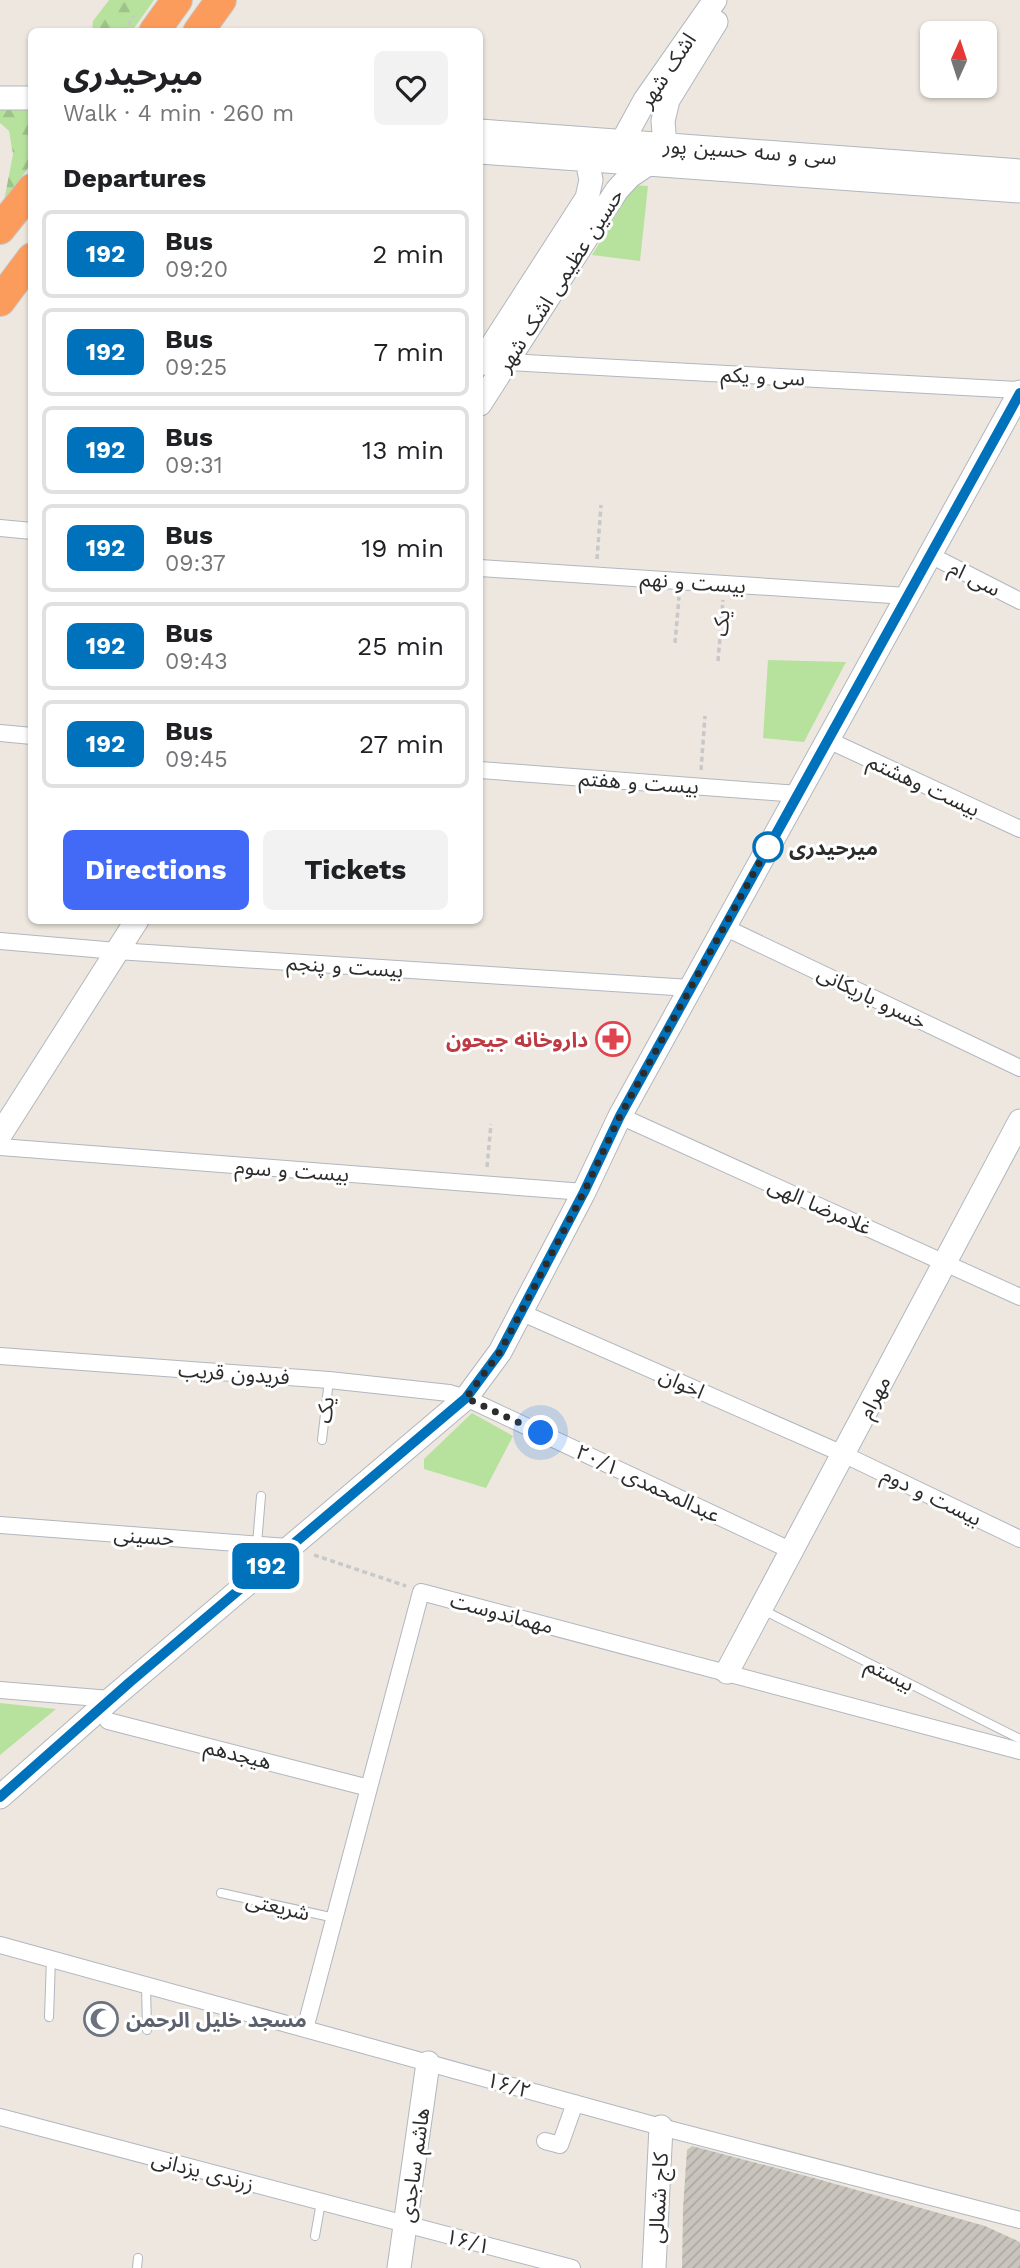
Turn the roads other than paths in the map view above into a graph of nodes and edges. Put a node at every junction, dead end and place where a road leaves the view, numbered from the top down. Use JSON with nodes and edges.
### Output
{"nodes":[{"id":1,"x":177,"y":0,"type":"edge"},
{"id":2,"x":715,"y":0,"type":"edge"},
{"id":3,"x":730,"y":0,"type":"edge"},
{"id":4,"x":157,"y":28,"type":"edge"},
{"id":5,"x":28,"y":97,"type":"edge"},
{"id":6,"x":0,"y":98,"type":"edge"},
{"id":7,"x":483,"y":131,"type":"edge"},
{"id":8,"x":622,"y":142,"type":"junction"},
{"id":9,"x":665,"y":145,"type":"junction"},
{"id":10,"x":483,"y":152,"type":"edge"},
{"id":11,"x":587,"y":160,"type":"junction"},
{"id":12,"x":648,"y":164,"type":"junction"},
{"id":13,"x":1020,"y":171,"type":"edge"},
{"id":14,"x":1020,"y":191,"type":"edge"},
{"id":15,"x":28,"y":194,"type":"edge"},
{"id":16,"x":0,"y":229,"type":"edge"},
{"id":17,"x":28,"y":263,"type":"edge"},
{"id":18,"x":0,"y":300,"type":"edge"},
{"id":19,"x":483,"y":356,"type":"edge"},
{"id":20,"x":483,"y":361,"type":"edge"},
{"id":21,"x":506,"y":362,"type":"junction"},
{"id":22,"x":1020,"y":391,"type":"edge"},
{"id":23,"x":483,"y":399,"type":"edge"},
{"id":24,"x":0,"y":528,"type":"edge"},
{"id":25,"x":28,"y":531,"type":"edge"},
{"id":26,"x":930,"y":555,"type":"junction"},
{"id":27,"x":483,"y":568,"type":"edge"},
{"id":28,"x":907,"y":596,"type":"junction"},
{"id":29,"x":1020,"y":601,"type":"edge"},
{"id":30,"x":0,"y":733,"type":"edge"},
{"id":31,"x":28,"y":736,"type":"edge"},
{"id":32,"x":828,"y":740,"type":"junction"},
{"id":33,"x":483,"y":770,"type":"edge"},
{"id":34,"x":797,"y":794,"type":"junction"},
{"id":35,"x":1020,"y":829,"type":"edge"},
{"id":36,"x":134,"y":924,"type":"edge"},
{"id":37,"x":724,"y":927,"type":"junction"},
{"id":38,"x":0,"y":941,"type":"edge"},
{"id":39,"x":117,"y":951,"type":"junction"},
{"id":40,"x":691,"y":988,"type":"junction"},
{"id":41,"x":1020,"y":1068,"type":"edge"},
{"id":42,"x":620,"y":1116,"type":"junction"},
{"id":43,"x":1020,"y":1121,"type":"edge"},
{"id":44,"x":0,"y":1135,"type":"edge"},
{"id":45,"x":0,"y":1147,"type":"edge"},
{"id":46,"x":584,"y":1192,"type":"junction"},
{"id":47,"x":945,"y":1263,"type":"junction"},
{"id":48,"x":1020,"y":1297,"type":"edge"},
{"id":49,"x":520,"y":1312,"type":"junction"},
{"id":50,"x":0,"y":1356,"type":"edge"},
{"id":51,"x":328,"y":1380,"type":"junction"},
{"id":52,"x":466,"y":1398,"type":"junction"},
{"id":53,"x":322,"y":1440,"type":"dead end"},
{"id":54,"x":843,"y":1454,"type":"junction"},
{"id":55,"x":261,"y":1496,"type":"dead end"},
{"id":56,"x":0,"y":1525,"type":"edge"},
{"id":57,"x":1020,"y":1539,"type":"edge"},
{"id":58,"x":257,"y":1544,"type":"junction"},
{"id":59,"x":288,"y":1547,"type":"junction"},
{"id":60,"x":792,"y":1550,"type":"junction"},
{"id":61,"x":761,"y":1609,"type":"junction"},
{"id":62,"x":727,"y":1672,"type":"junction"},
{"id":63,"x":0,"y":1690,"type":"edge"},
{"id":64,"x":109,"y":1710,"type":"junction"},
{"id":65,"x":1020,"y":1739,"type":"edge"},
{"id":66,"x":1020,"y":1751,"type":"edge"},
{"id":67,"x":369,"y":1788,"type":"junction"},
{"id":68,"x":0,"y":1797,"type":"edge"},
{"id":69,"x":221,"y":1893,"type":"dead end"},
{"id":70,"x":335,"y":1919,"type":"junction"},
{"id":71,"x":0,"y":1945,"type":"edge"},
{"id":72,"x":51,"y":1958,"type":"junction"},
{"id":73,"x":146,"y":1984,"type":"junction"},
{"id":74,"x":49,"y":2017,"type":"dead end"},
{"id":75,"x":306,"y":2029,"type":"junction"},
{"id":76,"x":147,"y":2030,"type":"dead end"},
{"id":77,"x":428,"y":2063,"type":"junction"},
{"id":78,"x":575,"y":2103,"type":"junction"},
{"id":79,"x":0,"y":2117,"type":"edge"},
{"id":80,"x":661,"y":2127,"type":"junction"},
{"id":81,"x":545,"y":2141,"type":"dead end"},
{"id":82,"x":321,"y":2202,"type":"junction"},
{"id":83,"x":1020,"y":2220,"type":"edge"},
{"id":84,"x":405,"y":2224,"type":"junction"},
{"id":85,"x":315,"y":2236,"type":"dead end"},
{"id":86,"x":138,"y":2258,"type":"dead end"},
{"id":87,"x":137,"y":2268,"type":"edge"},
{"id":88,"x":399,"y":2268,"type":"edge"},
{"id":89,"x":572,"y":2268,"type":"edge"},
{"id":90,"x":654,"y":2268,"type":"edge"}],
"edges":[{"from":1,"to":4,"type":"highway"},
{"from":2,"to":8,"type":"street","name":"اشک شهر"},
{"from":3,"to":9,"type":"street","name":"اشک شهر"},
{"from":5,"to":6,"type":"street"},
{"from":7,"to":8,"type":"street","name":"سی و سه حسین پور"},
{"from":8,"to":9,"type":"street","name":"سی و سه حسین پور"},
{"from":9,"to":13,"type":"street","name":"سی و سه حسین پور"},
{"from":10,"to":11,"type":"street","name":"سی و سه حسین پور"},
{"from":11,"to":12,"type":"street","name":"سی و سه حسین پور"},
{"from":11,"to":19,"type":"street","name":"حسین عظیمی اشک شهر"},
{"from":12,"to":14,"type":"street","name":"سی و سه حسین پور"},
{"from":12,"to":21,"type":"street","name":"حسین عظیمی اشک شهر"},
{"from":15,"to":16,"type":"highway"},
{"from":17,"to":18,"type":"highway"},
{"from":20,"to":21,"type":"street"},
{"from":21,"to":22,"type":"street","name":"سی و یکم"},
{"from":21,"to":23,"type":"street","name":"حسین عظیمی اشک شهر"},
{"from":22,"to":26,"type":"street"},
{"from":24,"to":25,"type":"street"},
{"from":26,"to":28,"type":"street"},
{"from":26,"to":29,"type":"street","name":"سی ام"},
{"from":27,"to":28,"type":"street","name":"بیست و نهم"},
{"from":28,"to":32,"type":"street"},
{"from":30,"to":31,"type":"street"},
{"from":32,"to":34,"type":"street"},
{"from":32,"to":35,"type":"street","name":"بیست وهشتم"},
{"from":33,"to":34,"type":"street","name":"بیست و هفتم"},
{"from":34,"to":37,"type":"street"},
{"from":36,"to":39,"type":"street"},
{"from":37,"to":40,"type":"street"},
{"from":37,"to":41,"type":"street","name":"خسرو باریکانی"},
{"from":38,"to":39,"type":"street","name":"بیست و پنجم"},
{"from":39,"to":40,"type":"street","name":"بیست و پنجم"},
{"from":39,"to":44,"type":"street"},
{"from":40,"to":42,"type":"street"},
{"from":42,"to":46,"type":"street"},
{"from":42,"to":47,"type":"street","name":"غلامرضا الهی"},
{"from":43,"to":47,"type":"street","name":"مهرام"},
{"from":45,"to":46,"type":"street","name":"بیست و سوم"},
{"from":46,"to":49,"type":"street"},
{"from":47,"to":48,"type":"street","name":"غلامرضا الهی"},
{"from":47,"to":54,"type":"street","name":"مهرام"},
{"from":49,"to":52,"type":"street"},
{"from":49,"to":54,"type":"street","name":"اخوان"},
{"from":50,"to":51,"type":"street","name":"فریدون قریب"},
{"from":51,"to":52,"type":"street","name":"فریدون قریب"},
{"from":51,"to":53,"type":"lane","name":"یک"},
{"from":52,"to":59,"type":"street"},
{"from":52,"to":60,"type":"street","name":"عبدالمحمدی ۲۰/۱"},
{"from":54,"to":57,"type":"street","name":"بیست و دوم"},
{"from":54,"to":60,"type":"street","name":"مهرام"},
{"from":55,"to":58,"type":"lane"},
{"from":56,"to":58,"type":"street","name":"حسینی"},
{"from":58,"to":59,"type":"street","name":"حسینی"},
{"from":59,"to":64,"type":"street"},
{"from":60,"to":61,"type":"street","name":"مهرام"},
{"from":61,"to":62,"type":"street","name":"مهرام"},
{"from":61,"to":65,"type":"lane","name":"بیستم"},
{"from":62,"to":66,"type":"street","name":"مهماندوست"},
{"from":62,"to":67,"type":"street","name":"مهماندوست"},
{"from":63,"to":64,"type":"street","name":"هیجدهم"},
{"from":64,"to":67,"type":"street","name":"هیجدهم"},
{"from":64,"to":68,"type":"street"},
{"from":67,"to":70,"type":"street","name":"مهماندوست"},
{"from":69,"to":70,"type":"lane","name":"شریعتی"},
{"from":70,"to":75,"type":"street","name":"مهماندوست"},
{"from":71,"to":72,"type":"street","name":"۱۶/۲"},
{"from":72,"to":73,"type":"street","name":"۱۶/۲"},
{"from":72,"to":74,"type":"lane"},
{"from":73,"to":75,"type":"street","name":"۱۶/۲"},
{"from":73,"to":76,"type":"lane"},
{"from":75,"to":77,"type":"street","name":"۱۶/۲"},
{"from":77,"to":78,"type":"street","name":"۱۶/۲"},
{"from":77,"to":84,"type":"street","name":"هاشم ساجدی"},
{"from":78,"to":80,"type":"street","name":"۱۶/۲"},
{"from":78,"to":81,"type":"street"},
{"from":79,"to":82,"type":"street","name":"زرندی یزدانی"},
{"from":80,"to":83,"type":"street","name":"۱۶/۲"},
{"from":80,"to":90,"type":"street","name":"کاج شمالی"},
{"from":82,"to":84,"type":"street","name":"زرندی یزدانی"},
{"from":82,"to":85,"type":"lane"},
{"from":84,"to":88,"type":"street","name":"هاشم ساجدی"},
{"from":84,"to":89,"type":"street","name":"۱۶/۱"},
{"from":86,"to":87,"type":"lane"}]}
